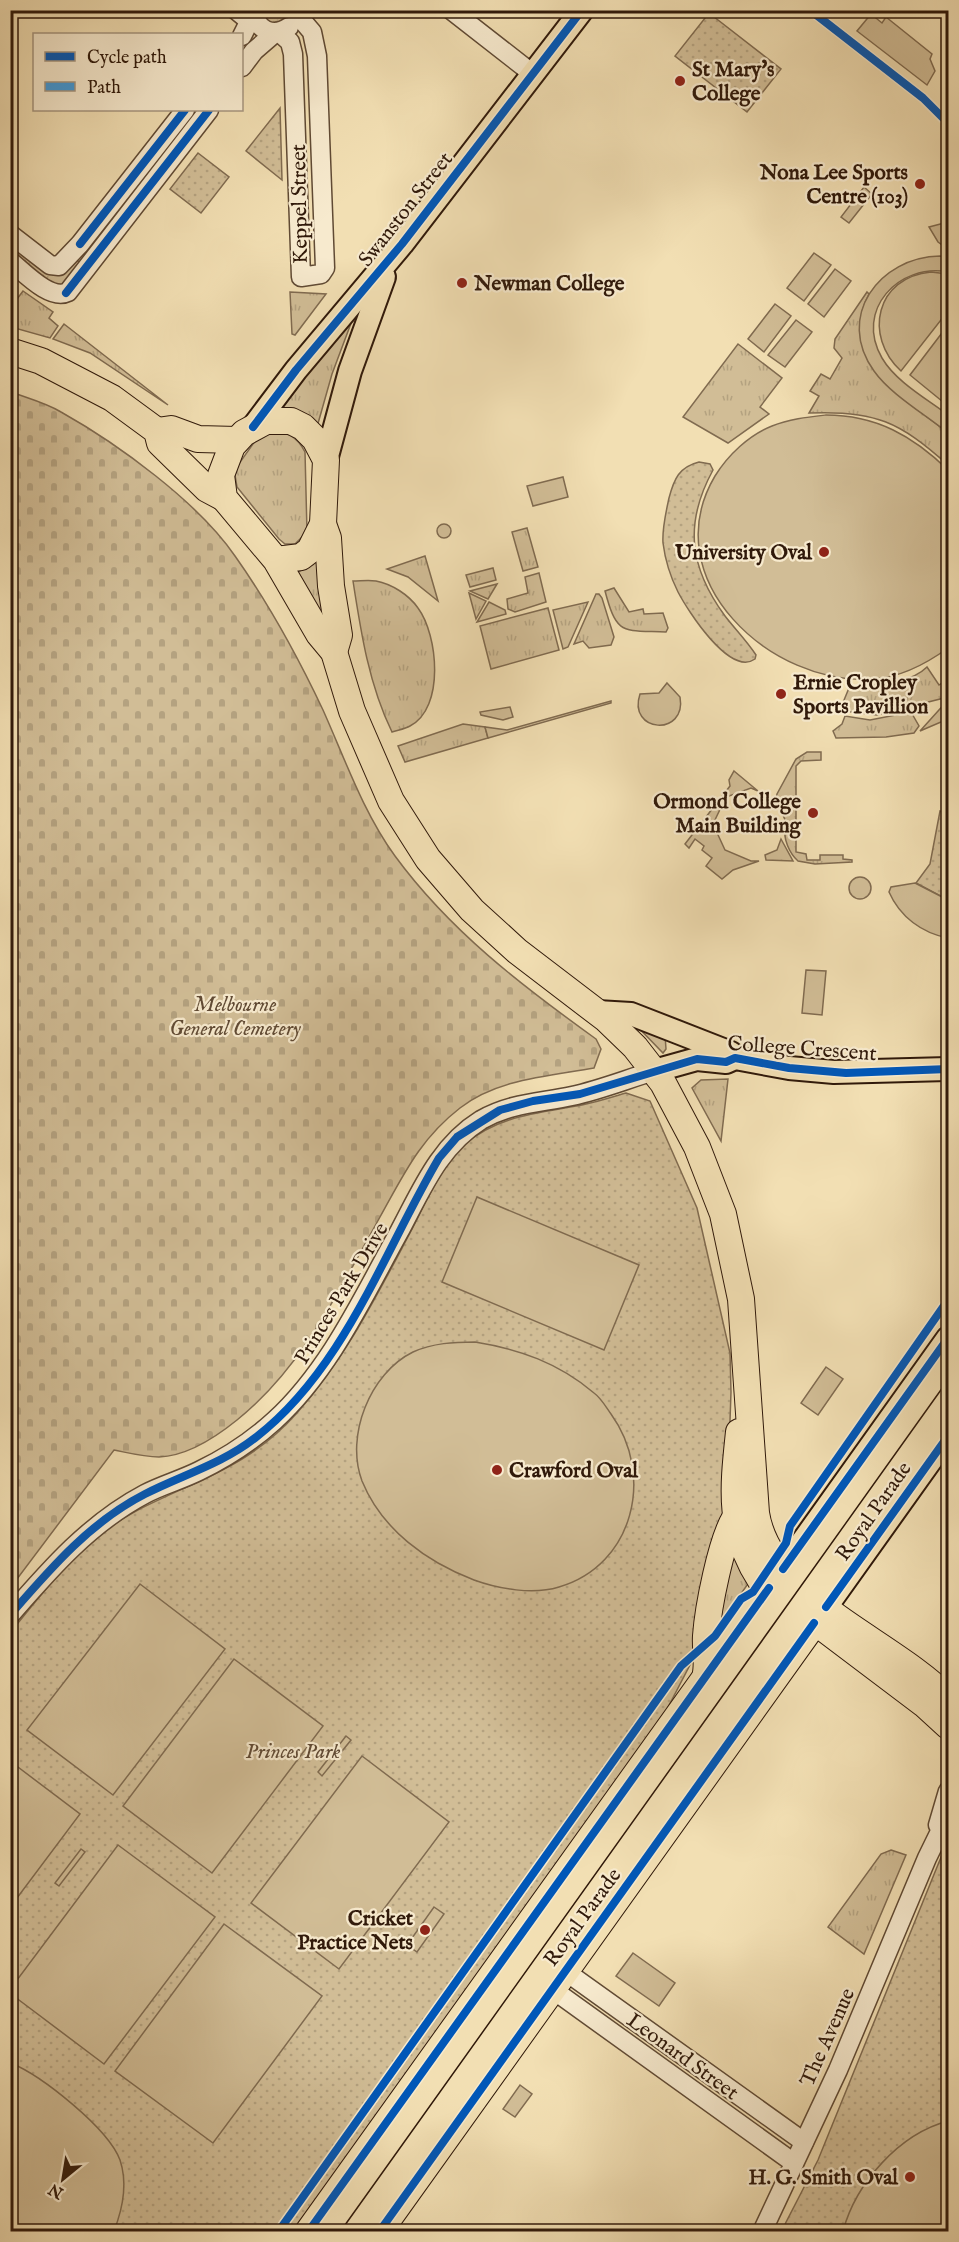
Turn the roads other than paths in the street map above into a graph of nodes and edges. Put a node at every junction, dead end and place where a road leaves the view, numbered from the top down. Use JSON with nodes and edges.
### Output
{"nodes":[{"id":1,"x":451,"y":10,"type":"edge"},
{"id":2,"x":582,"y":10,"type":"edge"},
{"id":3,"x":250,"y":11,"type":"edge"},
{"id":4,"x":296,"y":11,"type":"edge"},
{"id":5,"x":278,"y":32,"type":"junction"},
{"id":6,"x":243,"y":33,"type":"edge"},
{"id":7,"x":243,"y":66,"type":"edge"},
{"id":8,"x":533,"y":74,"type":"junction"},
{"id":9,"x":184,"y":111,"type":"edge"},
{"id":10,"x":208,"y":111,"type":"edge"},
{"id":11,"x":130,"y":180,"type":"junction"},
{"id":12,"x":145,"y":192,"type":"junction"},
{"id":13,"x":323,"y":197,"type":"junction"},
{"id":14,"x":299,"y":198,"type":"junction"},
{"id":15,"x":10,"y":234,"type":"edge"},
{"id":16,"x":402,"y":244,"type":"junction"},
{"id":17,"x":10,"y":261,"type":"edge"},
{"id":18,"x":10,"y":351,"type":"edge"},
{"id":19,"x":157,"y":431,"type":"junction"},
{"id":20,"x":245,"y":434,"type":"junction"},
{"id":21,"x":326,"y":460,"type":"junction"},
{"id":22,"x":224,"y":498,"type":"junction"},
{"id":23,"x":323,"y":524,"type":"junction"},
{"id":24,"x":276,"y":560,"type":"junction"},
{"id":25,"x":334,"y":652,"type":"junction"},
{"id":26,"x":597,"y":1012,"type":"junction"},
{"id":27,"x":735,"y":1058,"type":"junction"},
{"id":28,"x":948,"y":1069,"type":"edge"},
{"id":29,"x":654,"y":1071,"type":"junction"},
{"id":30,"x":948,"y":1338,"type":"edge"},
{"id":31,"x":747,"y":1363,"type":"junction"},
{"id":32,"x":948,"y":1369,"type":"edge"},
{"id":33,"x":948,"y":1402,"type":"edge"},
{"id":34,"x":948,"y":1436,"type":"edge"},
{"id":35,"x":903,"y":1483,"type":"junction"},
{"id":36,"x":735,"y":1518,"type":"junction"},
{"id":37,"x":798,"y":1597,"type":"junction"},
{"id":38,"x":10,"y":1615,"type":"edge"},
{"id":39,"x":705,"y":1678,"type":"junction"},
{"id":40,"x":944,"y":1712,"type":"edge"},
{"id":41,"x":948,"y":1791,"type":"edge"},
{"id":42,"x":946,"y":1822,"type":"edge"},
{"id":43,"x":604,"y":1834,"type":"junction"},
{"id":44,"x":927,"y":1858,"type":"junction"},
{"id":45,"x":542,"y":1961,"type":"junction"},
{"id":46,"x":593,"y":1990,"type":"junction"},
{"id":47,"x":580,"y":2009,"type":"junction"},
{"id":48,"x":774,"y":2121,"type":"junction"},
{"id":49,"x":761,"y":2139,"type":"junction"},
{"id":50,"x":804,"y":2142,"type":"junction"},
{"id":51,"x":397,"y":2156,"type":"junction"},
{"id":52,"x":794,"y":2163,"type":"junction"},
{"id":53,"x":308,"y":2232,"type":"edge"},
{"id":54,"x":331,"y":2232,"type":"edge"},
{"id":55,"x":356,"y":2232,"type":"edge"},
{"id":56,"x":379,"y":2232,"type":"edge"},
{"id":57,"x":762,"y":2232,"type":"edge"}],
"edges":[{"from":1,"to":8,"type":"street"},
{"from":2,"to":8,"type":"main road","name":"Swanston Street"},
{"from":3,"to":5,"type":"street"},
{"from":3,"to":6,"type":"street"},
{"from":4,"to":5,"type":"street"},
{"from":4,"to":13,"type":"street","name":"Keppel Street"},
{"from":5,"to":7,"type":"street"},
{"from":5,"to":14,"type":"street","name":"Keppel Street"},
{"from":8,"to":16,"type":"main road","name":"Swanston Street"},
{"from":9,"to":11,"type":"street"},
{"from":10,"to":12,"type":"street"},
{"from":11,"to":12,"type":"street"},
{"from":11,"to":15,"type":"street"},
{"from":12,"to":17,"type":"street"},
{"from":13,"to":14,"type":"street"},
{"from":13,"to":14,"type":"street","name":"Keppel Street"},
{"from":16,"to":20,"type":"main road","name":"Swanston Street"},
{"from":16,"to":21,"type":"main road","name":"Swanston Street"},
{"from":18,"to":19,"type":"highway"},
{"from":19,"to":20,"type":"highway"},
{"from":19,"to":22,"type":"highway"},
{"from":20,"to":21,"type":"highway"},
{"from":20,"to":22,"type":"highway"},
{"from":21,"to":23,"type":"highway"},
{"from":22,"to":24,"type":"highway"},
{"from":23,"to":24,"type":"highway"},
{"from":23,"to":25,"type":"highway"},
{"from":24,"to":25,"type":"highway"},
{"from":25,"to":26,"type":"highway"},
{"from":26,"to":27,"type":"main road"},
{"from":26,"to":29,"type":"highway"},
{"from":27,"to":28,"type":"main road","name":"College Crescent"},
{"from":27,"to":29,"type":"main road","name":"College Crescent"},
{"from":29,"to":31,"type":"highway"},
{"from":29,"to":38,"type":"street","name":"Princes Park Drive"},
{"from":30,"to":37,"type":"main road","name":"Royal Parade"},
{"from":31,"to":36,"type":"highway"},
{"from":31,"to":37,"type":"highway"},
{"from":32,"to":37,"type":"main road","name":"Royal Parade"},
{"from":33,"to":35,"type":"main road","name":"Royal Parade"},
{"from":34,"to":35,"type":"main road","name":"Royal Parade"},
{"from":35,"to":37,"type":"main road","name":"Royal Parade"},
{"from":36,"to":37,"type":"highway"},
{"from":36,"to":39,"type":"highway"},
{"from":37,"to":39,"type":"highway","name":"Royal Parade"},
{"from":37,"to":40,"type":"highway"},
{"from":37,"to":43,"type":"highway","name":"Royal Parade"},
{"from":37,"to":45,"type":"highway","name":"Royal Parade"},
{"from":39,"to":43,"type":"highway","name":"Royal Parade"},
{"from":41,"to":44,"type":"street","name":"The Avenue"},
{"from":42,"to":44,"type":"street","name":"The Avenue"},
{"from":43,"to":45,"type":"highway","name":"Royal Parade"},
{"from":44,"to":50,"type":"street","name":"The Avenue"},
{"from":45,"to":46,"type":"street","name":"Leonard Street"},
{"from":45,"to":47,"type":"street","name":"Leonard Street"},
{"from":45,"to":51,"type":"highway","name":"Royal Parade"},
{"from":45,"to":51,"type":"highway","name":"Royal Parade"},
{"from":46,"to":47,"type":"street"},
{"from":46,"to":48,"type":"street","name":"Leonard Street"},
{"from":47,"to":49,"type":"street","name":"Leonard Street"},
{"from":48,"to":49,"type":"street"},
{"from":48,"to":50,"type":"street","name":"Leonard Street"},
{"from":49,"to":52,"type":"street","name":"Leonard Street"},
{"from":50,"to":52,"type":"street","name":"The Avenue"},
{"from":51,"to":53,"type":"highway","name":"Royal Parade"},
{"from":51,"to":54,"type":"highway","name":"Royal Parade"},
{"from":51,"to":55,"type":"highway","name":"Royal Parade"},
{"from":51,"to":56,"type":"highway","name":"Royal Parade"},
{"from":52,"to":57,"type":"street","name":"The Avenue"}]}
